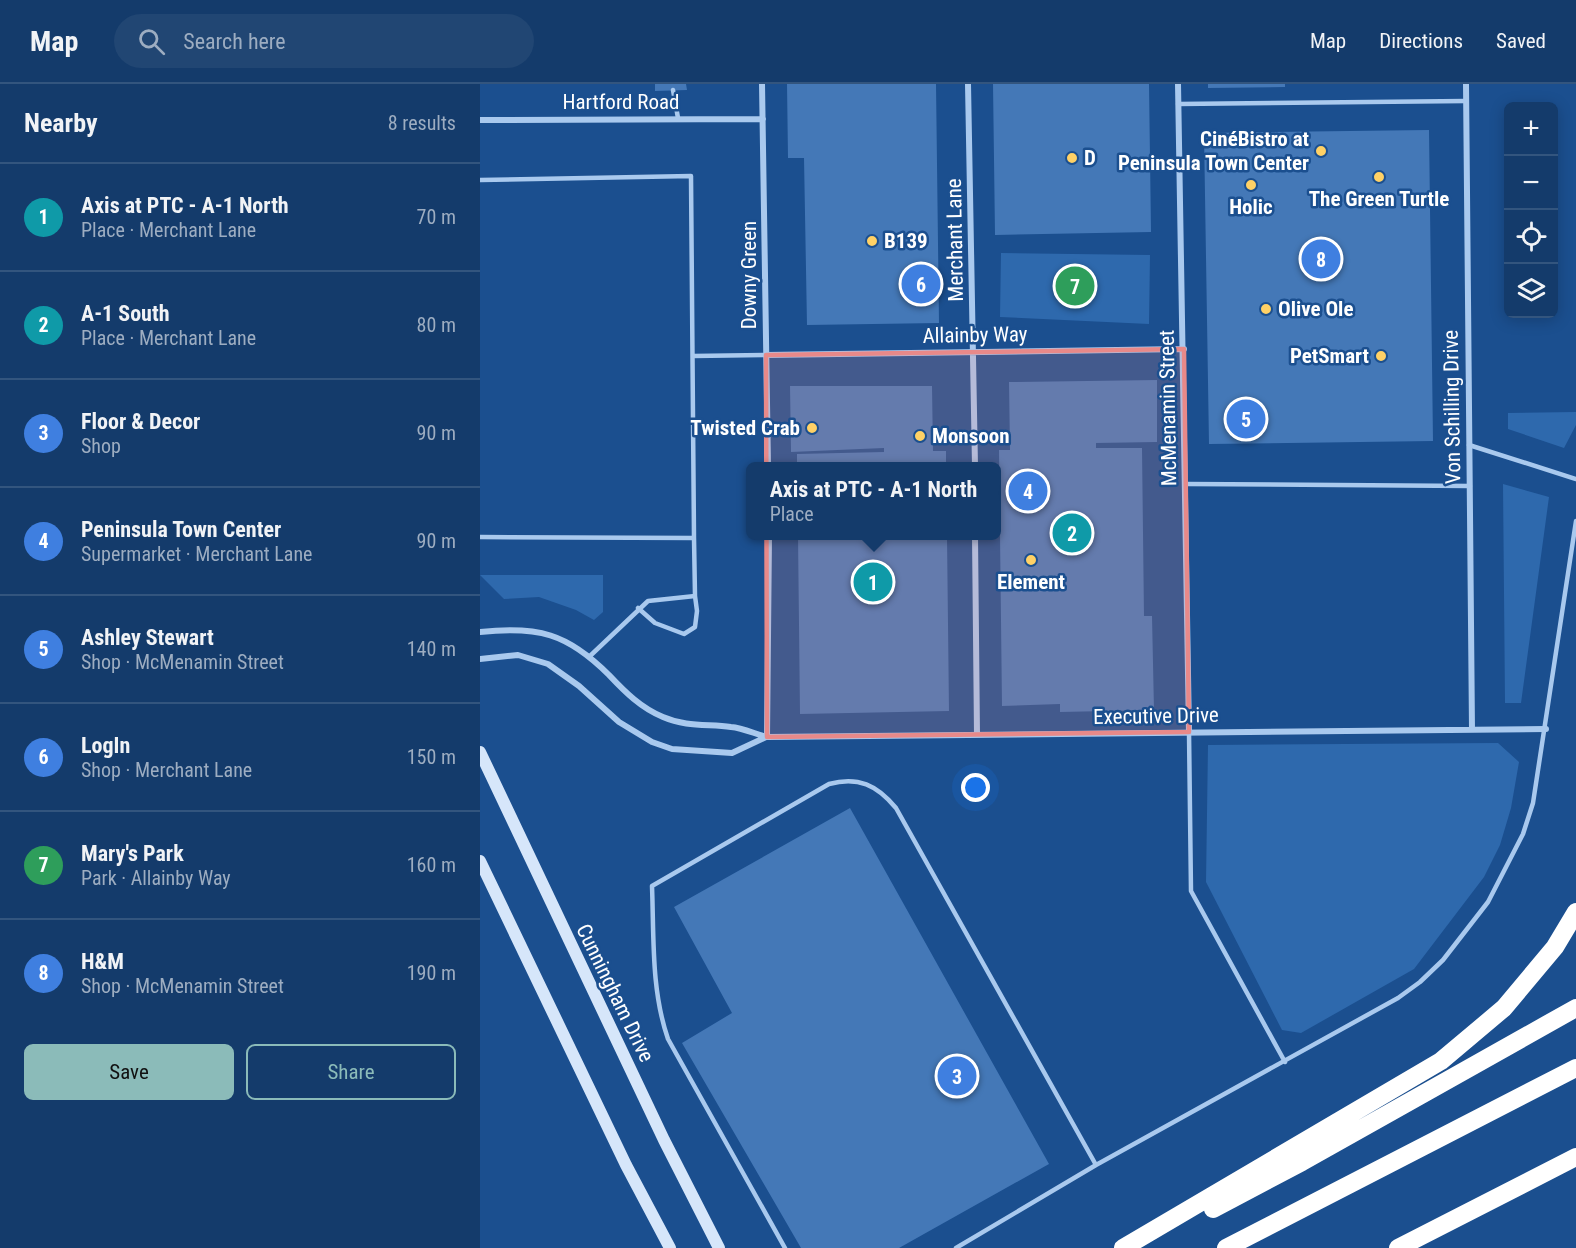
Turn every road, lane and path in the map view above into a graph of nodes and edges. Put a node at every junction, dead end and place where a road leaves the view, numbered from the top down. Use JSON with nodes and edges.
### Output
{"nodes":[{"id":1,"x":762,"y":84,"type":"edge"},
{"id":2,"x":968,"y":84,"type":"edge"},
{"id":3,"x":1178,"y":84,"type":"edge"},
{"id":4,"x":1466,"y":84,"type":"edge"},
{"id":5,"x":672,"y":90,"type":"dead end"},
{"id":6,"x":1466,"y":101,"type":"junction"},
{"id":7,"x":1178,"y":104,"type":"junction"},
{"id":8,"x":678,"y":118,"type":"junction"},
{"id":9,"x":763,"y":118,"type":"junction"},
{"id":10,"x":480,"y":120,"type":"edge"},
{"id":11,"x":480,"y":180,"type":"edge"},
{"id":12,"x":1184,"y":349,"type":"junction"},
{"id":13,"x":973,"y":351,"type":"junction"},
{"id":14,"x":766,"y":355,"type":"junction"},
{"id":15,"x":693,"y":356,"type":"junction"},
{"id":16,"x":1469,"y":445,"type":"junction"},
{"id":17,"x":768,"y":462,"type":"edge"},
{"id":18,"x":975,"y":462,"type":"edge"},
{"id":19,"x":1576,"y":479,"type":"edge"},
{"id":20,"x":1186,"y":484,"type":"junction"},
{"id":21,"x":1470,"y":486,"type":"junction"},
{"id":22,"x":1576,"y":521,"type":"edge"},
{"id":23,"x":480,"y":537,"type":"edge"},
{"id":24,"x":694,"y":538,"type":"junction"},
{"id":25,"x":769,"y":540,"type":"edge"},
{"id":26,"x":975,"y":540,"type":"edge"},
{"id":27,"x":694,"y":596,"type":"junction"},
{"id":28,"x":638,"y":608,"type":"junction"},
{"id":29,"x":480,"y":632,"type":"edge"},
{"id":30,"x":590,"y":656,"type":"junction"},
{"id":31,"x":480,"y":659,"type":"edge"},
{"id":32,"x":1545,"y":729,"type":"junction"},
{"id":33,"x":1472,"y":730,"type":"junction"},
{"id":34,"x":1189,"y":732,"type":"junction"},
{"id":35,"x":977,"y":735,"type":"junction"},
{"id":36,"x":767,"y":737,"type":"junction"},
{"id":37,"x":480,"y":753,"type":"edge"},
{"id":38,"x":480,"y":861,"type":"edge"},
{"id":39,"x":1576,"y":912,"type":"edge"},
{"id":40,"x":1576,"y":1008,"type":"edge"},
{"id":41,"x":1285,"y":1062,"type":"junction"},
{"id":42,"x":1576,"y":1068,"type":"edge"},
{"id":43,"x":1576,"y":1157,"type":"edge"},
{"id":44,"x":1096,"y":1165,"type":"junction"},
{"id":45,"x":670,"y":1248,"type":"edge"},
{"id":46,"x":719,"y":1248,"type":"edge"},
{"id":47,"x":785,"y":1248,"type":"edge"},
{"id":48,"x":956,"y":1248,"type":"edge"},
{"id":49,"x":1123,"y":1248,"type":"edge"},
{"id":50,"x":1138,"y":1248,"type":"edge"},
{"id":51,"x":1226,"y":1248,"type":"edge"},
{"id":52,"x":1398,"y":1248,"type":"edge"}],
"edges":[{"from":1,"to":9,"type":"street","name":"Downy Green"},
{"from":2,"to":13,"type":"street","name":"Merchant Lane"},
{"from":3,"to":7,"type":"street","name":"McMenamin Street"},
{"from":4,"to":6,"type":"street","name":"Von Schilling Drive"},
{"from":5,"to":8,"type":"lane"},
{"from":6,"to":7,"type":"lane"},
{"from":6,"to":16,"type":"street","name":"Von Schilling Drive"},
{"from":7,"to":12,"type":"street","name":"McMenamin Street"},
{"from":8,"to":9,"type":"street","name":"Hartford Road"},
{"from":8,"to":10,"type":"street","name":"Hartford Road"},
{"from":9,"to":14,"type":"street","name":"Downy Green"},
{"from":11,"to":15,"type":"lane"},
{"from":12,"to":13,"type":"street","name":"Allainby Way"},
{"from":12,"to":20,"type":"street","name":"McMenamin Street"},
{"from":13,"to":14,"type":"street","name":"Allainby Way"},
{"from":13,"to":18,"type":"street","name":"Merchant Lane"},
{"from":14,"to":15,"type":"lane"},
{"from":14,"to":17,"type":"street","name":"Downy Green"},
{"from":15,"to":24,"type":"lane"},
{"from":16,"to":19,"type":"lane"},
{"from":16,"to":21,"type":"street","name":"Von Schilling Drive"},
{"from":20,"to":21,"type":"lane"},
{"from":20,"to":34,"type":"street","name":"McMenamin Street"},
{"from":21,"to":33,"type":"street","name":"Von Schilling Drive"},
{"from":22,"to":32,"type":"lane"},
{"from":23,"to":24,"type":"lane"},
{"from":24,"to":27,"type":"lane"},
{"from":25,"to":36,"type":"street"},
{"from":26,"to":35,"type":"street"},
{"from":27,"to":28,"type":"lane"},
{"from":27,"to":28,"type":"lane"},
{"from":28,"to":30,"type":"lane"},
{"from":29,"to":30,"type":"street","name":"Executive Drive"},
{"from":30,"to":36,"type":"street","name":"Executive Drive"},
{"from":31,"to":36,"type":"street","name":"Executive Drive"},
{"from":32,"to":33,"type":"street","name":"Executive Drive"},
{"from":32,"to":41,"type":"lane"},
{"from":33,"to":34,"type":"street","name":"Executive Drive"},
{"from":34,"to":35,"type":"street","name":"Executive Drive"},
{"from":34,"to":41,"type":"lane"},
{"from":35,"to":36,"type":"street","name":"Executive Drive"},
{"from":37,"to":46,"type":"main road","name":"Cunningham Drive"},
{"from":38,"to":45,"type":"main road"},
{"from":39,"to":49,"type":"highway"},
{"from":40,"to":50,"type":"highway"},
{"from":41,"to":44,"type":"lane"},
{"from":42,"to":51,"type":"highway"},
{"from":43,"to":52,"type":"highway"},
{"from":44,"to":47,"type":"lane"},
{"from":44,"to":48,"type":"lane"}]}
